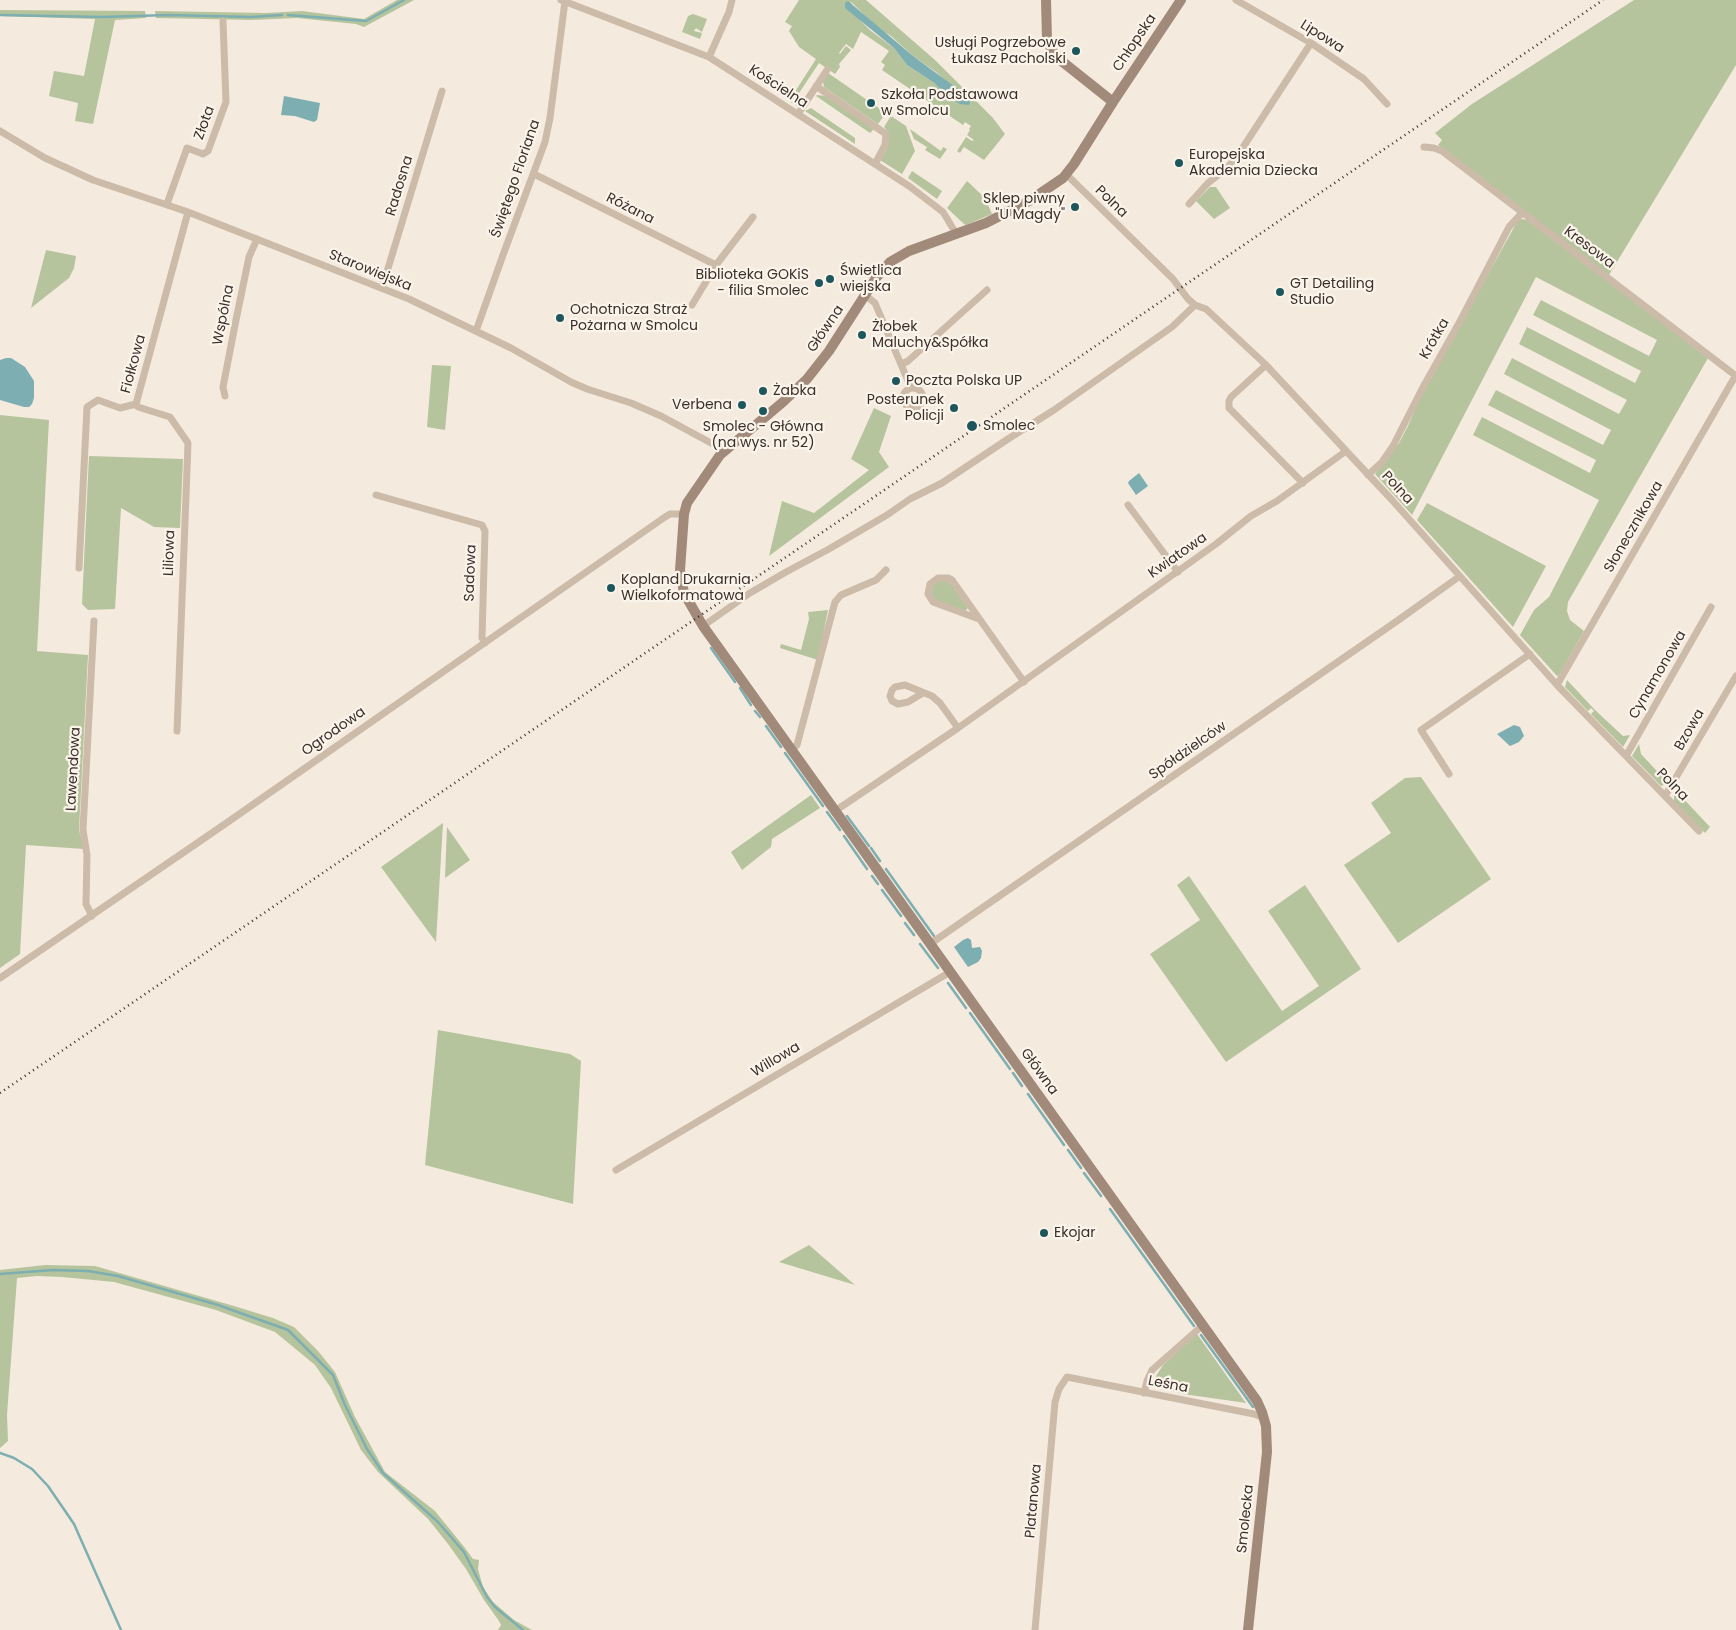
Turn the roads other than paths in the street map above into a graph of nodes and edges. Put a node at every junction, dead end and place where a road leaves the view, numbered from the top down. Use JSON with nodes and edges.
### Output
{"nodes":[{"id":1,"x":732,"y":0,"type":"edge"},
{"id":2,"x":1046,"y":0,"type":"edge"},
{"id":3,"x":1181,"y":0,"type":"edge"},
{"id":4,"x":1236,"y":0,"type":"edge"},
{"id":5,"x":563,"y":1,"type":"edge"},
{"id":6,"x":223,"y":21,"type":"dead end"},
{"id":7,"x":1311,"y":44,"type":"junction"},
{"id":8,"x":709,"y":57,"type":"junction"},
{"id":9,"x":826,"y":70,"type":"dead end"},
{"id":10,"x":816,"y":86,"type":"junction"},
{"id":11,"x":442,"y":91,"type":"dead end"},
{"id":12,"x":1113,"y":102,"type":"junction"},
{"id":13,"x":1387,"y":104,"type":"dead end"},
{"id":14,"x":798,"y":114,"type":"junction"},
{"id":15,"x":0,"y":131,"type":"edge"},
{"id":16,"x":1424,"y":148,"type":"dead end"},
{"id":17,"x":875,"y":164,"type":"junction"},
{"id":18,"x":534,"y":174,"type":"junction"},
{"id":19,"x":1066,"y":174,"type":"junction"},
{"id":20,"x":166,"y":204,"type":"junction"},
{"id":21,"x":1189,"y":204,"type":"dead end"},
{"id":22,"x":188,"y":212,"type":"junction"},
{"id":23,"x":1522,"y":213,"type":"junction"},
{"id":24,"x":753,"y":217,"type":"dead end"},
{"id":25,"x":957,"y":235,"type":"junction"},
{"id":26,"x":257,"y":239,"type":"junction"},
{"id":27,"x":716,"y":265,"type":"junction"},
{"id":28,"x":382,"y":288,"type":"junction"},
{"id":29,"x":987,"y":290,"type":"dead end"},
{"id":30,"x":865,"y":295,"type":"junction"},
{"id":31,"x":692,"y":305,"type":"dead end"},
{"id":32,"x":1195,"y":305,"type":"junction"},
{"id":33,"x":476,"y":331,"type":"junction"},
{"id":34,"x":902,"y":364,"type":"junction"},
{"id":35,"x":1266,"y":365,"type":"junction"},
{"id":36,"x":1734,"y":378,"type":"edge"},
{"id":37,"x":911,"y":388,"type":"dead end"},
{"id":38,"x":225,"y":396,"type":"dead end"},
{"id":39,"x":136,"y":404,"type":"junction"},
{"id":40,"x":724,"y":450,"type":"junction"},
{"id":41,"x":1346,"y":451,"type":"junction"},
{"id":42,"x":1368,"y":476,"type":"junction"},
{"id":43,"x":1303,"y":483,"type":"junction"},
{"id":44,"x":376,"y":494,"type":"dead end"},
{"id":45,"x":1128,"y":505,"type":"dead end"},
{"id":46,"x":684,"y":514,"type":"junction"},
{"id":47,"x":79,"y":568,"type":"dead end"},
{"id":48,"x":886,"y":570,"type":"dead end"},
{"id":49,"x":1178,"y":572,"type":"junction"},
{"id":50,"x":1460,"y":576,"type":"junction"},
{"id":51,"x":1711,"y":607,"type":"dead end"},
{"id":52,"x":979,"y":620,"type":"junction"},
{"id":53,"x":94,"y":621,"type":"dead end"},
{"id":54,"x":703,"y":626,"type":"junction"},
{"id":55,"x":485,"y":642,"type":"junction"},
{"id":56,"x":1530,"y":654,"type":"junction"},
{"id":57,"x":1736,"y":676,"type":"edge"},
{"id":58,"x":1024,"y":682,"type":"junction"},
{"id":59,"x":1557,"y":685,"type":"junction"},
{"id":60,"x":923,"y":693,"type":"dead end"},
{"id":61,"x":958,"y":728,"type":"junction"},
{"id":62,"x":177,"y":731,"type":"dead end"},
{"id":63,"x":791,"y":750,"type":"junction"},
{"id":64,"x":1626,"y":756,"type":"junction"},
{"id":65,"x":1449,"y":774,"type":"dead end"},
{"id":66,"x":1665,"y":796,"type":"junction"},
{"id":67,"x":836,"y":811,"type":"junction"},
{"id":68,"x":1699,"y":831,"type":"dead end"},
{"id":69,"x":92,"y":916,"type":"junction"},
{"id":70,"x":930,"y":944,"type":"junction"},
{"id":71,"x":950,"y":972,"type":"junction"},
{"id":72,"x":0,"y":978,"type":"edge"},
{"id":73,"x":616,"y":1170,"type":"dead end"},
{"id":74,"x":1203,"y":1325,"type":"junction"},
{"id":75,"x":1067,"y":1377,"type":"joint"},
{"id":76,"x":1144,"y":1393,"type":"junction"},
{"id":77,"x":1263,"y":1415,"type":"junction"},
{"id":78,"x":1035,"y":1630,"type":"edge"},
{"id":79,"x":1248,"y":1630,"type":"edge"}],
"edges":[{"from":1,"to":8,"type":"street"},
{"from":2,"to":12,"type":"street"},
{"from":3,"to":12,"type":"street","name":"Chłopska"},
{"from":4,"to":7,"type":"street","name":"Lipowa"},
{"from":5,"to":8,"type":"street","name":"Kościelna"},
{"from":5,"to":18,"type":"street","name":"Świętego Floriana"},
{"from":6,"to":20,"type":"street","name":"Złota"},
{"from":7,"to":13,"type":"street","name":"Lipowa"},
{"from":7,"to":21,"type":"street"},
{"from":8,"to":14,"type":"street","name":"Kościelna"},
{"from":9,"to":10,"type":"street"},
{"from":10,"to":14,"type":"street"},
{"from":10,"to":17,"type":"street"},
{"from":11,"to":28,"type":"street","name":"Radosna"},
{"from":12,"to":19,"type":"street","name":"Główna"},
{"from":14,"to":17,"type":"street","name":"Kościelna"},
{"from":15,"to":20,"type":"street","name":"Starowiejska"},
{"from":16,"to":23,"type":"street","name":"Kresowa"},
{"from":17,"to":25,"type":"street","name":"Kościelna"},
{"from":18,"to":27,"type":"street","name":"Różana"},
{"from":18,"to":33,"type":"street","name":"Świętego Floriana"},
{"from":19,"to":25,"type":"street","name":"Główna"},
{"from":19,"to":32,"type":"street","name":"Polna"},
{"from":20,"to":22,"type":"street","name":"Starowiejska"},
{"from":22,"to":26,"type":"street","name":"Starowiejska"},
{"from":22,"to":39,"type":"street","name":"Fiołkowa"},
{"from":23,"to":36,"type":"street","name":"Kresowa"},
{"from":23,"to":42,"type":"street","name":"Krótka"},
{"from":24,"to":27,"type":"street"},
{"from":25,"to":30,"type":"street","name":"Główna"},
{"from":26,"to":28,"type":"street","name":"Starowiejska"},
{"from":26,"to":38,"type":"street","name":"Wspólna"},
{"from":27,"to":31,"type":"street"},
{"from":28,"to":33,"type":"street","name":"Starowiejska"},
{"from":29,"to":34,"type":"street"},
{"from":30,"to":34,"type":"street"},
{"from":30,"to":40,"type":"street","name":"Główna"},
{"from":32,"to":35,"type":"street","name":"Polna"},
{"from":32,"to":54,"type":"street"},
{"from":33,"to":40,"type":"street","name":"Starowiejska"},
{"from":34,"to":37,"type":"street"},
{"from":35,"to":41,"type":"street","name":"Polna"},
{"from":35,"to":43,"type":"street"},
{"from":36,"to":59,"type":"street","name":"Słonecznikowa"},
{"from":39,"to":47,"type":"street","name":"Fiołkowa"},
{"from":39,"to":62,"type":"street","name":"Liliowa"},
{"from":40,"to":46,"type":"street","name":"Główna"},
{"from":41,"to":42,"type":"street","name":"Polna"},
{"from":41,"to":43,"type":"street","name":"Kwiatowa"},
{"from":42,"to":50,"type":"street","name":"Polna"},
{"from":43,"to":49,"type":"street","name":"Kwiatowa"},
{"from":44,"to":55,"type":"street","name":"Sadowa"},
{"from":45,"to":49,"type":"street"},
{"from":46,"to":54,"type":"street","name":"Główna"},
{"from":46,"to":55,"type":"street","name":"Ogrodowa"},
{"from":48,"to":63,"type":"street"},
{"from":49,"to":58,"type":"street","name":"Kwiatowa"},
{"from":50,"to":56,"type":"street","name":"Polna"},
{"from":50,"to":70,"type":"street","name":"Spółdzielców"},
{"from":51,"to":64,"type":"street","name":"Cynamonowa"},
{"from":52,"to":52,"type":"street"},
{"from":52,"to":58,"type":"street"},
{"from":53,"to":69,"type":"street","name":"Lawendowa"},
{"from":54,"to":63,"type":"street","name":"Główna"},
{"from":55,"to":69,"type":"street","name":"Ogrodowa"},
{"from":56,"to":59,"type":"street","name":"Polna"},
{"from":56,"to":65,"type":"street"},
{"from":57,"to":66,"type":"street","name":"Bzowa"},
{"from":58,"to":61,"type":"street","name":"Kwiatowa"},
{"from":59,"to":64,"type":"street","name":"Polna"},
{"from":60,"to":61,"type":"street"},
{"from":61,"to":67,"type":"street","name":"Kwiatowa"},
{"from":63,"to":67,"type":"street","name":"Główna"},
{"from":64,"to":66,"type":"street","name":"Polna"},
{"from":66,"to":68,"type":"street","name":"Polna"},
{"from":67,"to":70,"type":"street","name":"Główna"},
{"from":69,"to":72,"type":"street","name":"Ogrodowa"},
{"from":70,"to":71,"type":"street","name":"Główna"},
{"from":71,"to":73,"type":"street","name":"Willowa"},
{"from":71,"to":74,"type":"street","name":"Główna"},
{"from":74,"to":76,"type":"street"},
{"from":74,"to":77,"type":"street","name":"Główna"},
{"from":75,"to":76,"type":"street","name":"Leśna"},
{"from":75,"to":78,"type":"street","name":"Platanowa"},
{"from":76,"to":77,"type":"street","name":"Leśna"},
{"from":77,"to":79,"type":"street","name":"Smolecka"}]}
